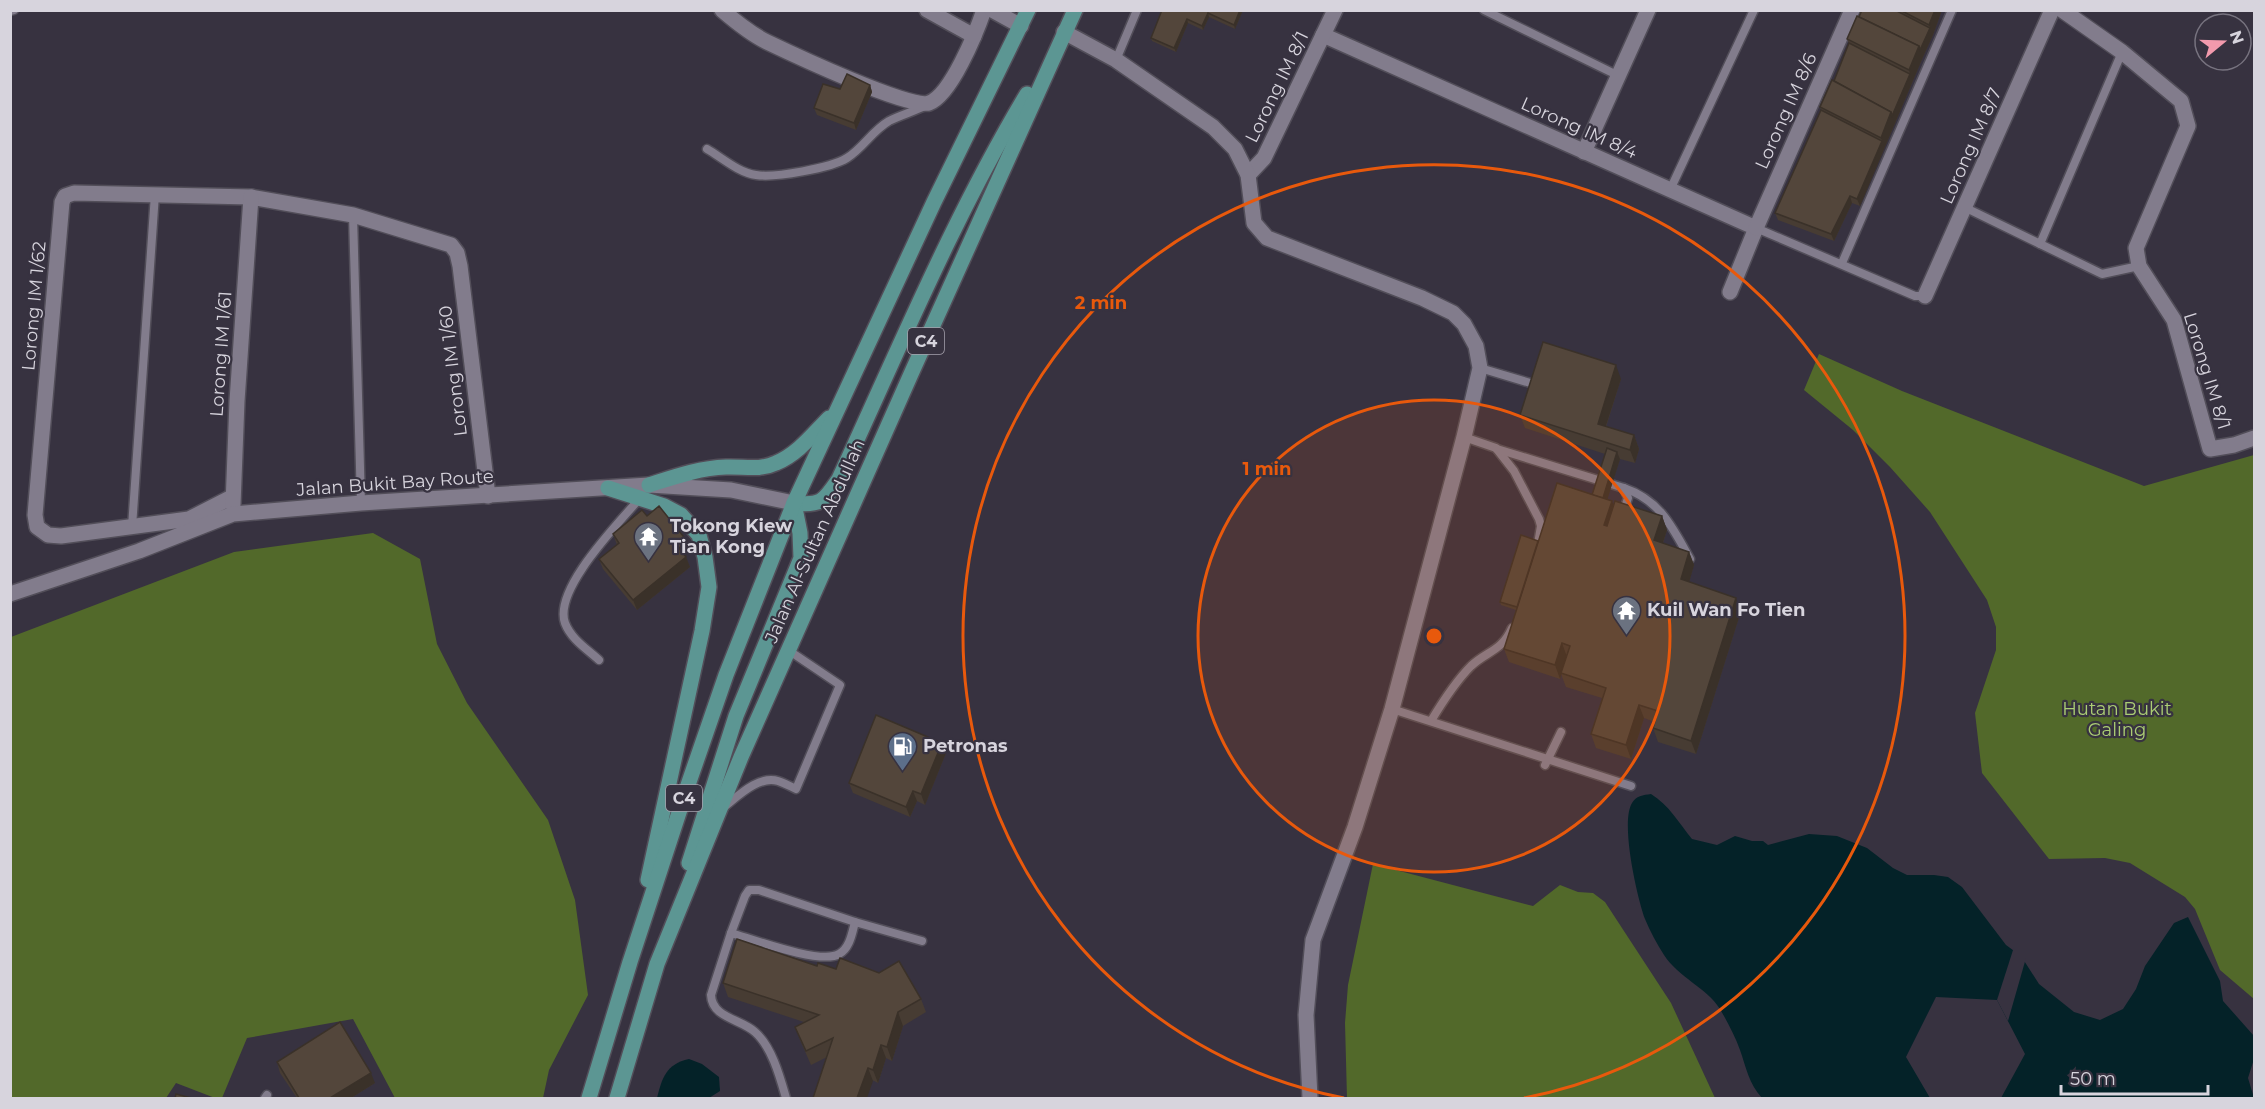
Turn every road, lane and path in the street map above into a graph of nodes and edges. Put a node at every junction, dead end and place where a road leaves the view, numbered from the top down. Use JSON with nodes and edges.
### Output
{"nodes":[{"id":1,"x":722,"y":10,"type":"edge"},
{"id":2,"x":927,"y":10,"type":"edge"},
{"id":3,"x":984,"y":10,"type":"edge"},
{"id":4,"x":992,"y":10,"type":"edge"},
{"id":5,"x":1029,"y":10,"type":"edge"},
{"id":6,"x":1075,"y":10,"type":"edge"},
{"id":7,"x":1137,"y":10,"type":"edge"},
{"id":8,"x":1335,"y":10,"type":"edge"},
{"id":9,"x":1484,"y":10,"type":"edge"},
{"id":10,"x":1648,"y":10,"type":"edge"},
{"id":11,"x":1754,"y":10,"type":"edge"},
{"id":12,"x":1852,"y":10,"type":"edge"},
{"id":13,"x":1952,"y":10,"type":"edge"},
{"id":14,"x":2052,"y":10,"type":"edge"},
{"id":15,"x":2062,"y":10,"type":"edge"},
{"id":16,"x":1021,"y":26,"type":"junction"},
{"id":17,"x":1064,"y":32,"type":"junction"},
{"id":18,"x":1323,"y":34,"type":"junction"},
{"id":19,"x":974,"y":36,"type":"junction"},
{"id":20,"x":2122,"y":52,"type":"junction"},
{"id":21,"x":1116,"y":60,"type":"junction"},
{"id":22,"x":1619,"y":76,"type":"junction"},
{"id":23,"x":928,"y":104,"type":"junction"},
{"id":24,"x":707,"y":149,"type":"dead end"},
{"id":25,"x":1584,"y":152,"type":"junction"},
{"id":26,"x":1248,"y":175,"type":"junction"},
{"id":27,"x":1670,"y":190,"type":"junction"},
{"id":28,"x":155,"y":194,"type":"junction"},
{"id":29,"x":251,"y":197,"type":"junction"},
{"id":30,"x":1964,"y":207,"type":"junction"},
{"id":31,"x":352,"y":214,"type":"junction"},
{"id":32,"x":1756,"y":228,"type":"junction"},
{"id":33,"x":2040,"y":244,"type":"junction"},
{"id":34,"x":1842,"y":263,"type":"junction"},
{"id":35,"x":2139,"y":266,"type":"junction"},
{"id":36,"x":1730,"y":292,"type":"dead end"},
{"id":37,"x":1925,"y":297,"type":"joint"},
{"id":38,"x":1480,"y":368,"type":"junction"},
{"id":39,"x":1537,"y":385,"type":"edge"},
{"id":40,"x":836,"y":410,"type":"junction"},
{"id":41,"x":1464,"y":437,"type":"junction"},
{"id":42,"x":2254,"y":438,"type":"edge"},
{"id":43,"x":1496,"y":448,"type":"junction"},
{"id":44,"x":1624,"y":488,"type":"junction"},
{"id":45,"x":644,"y":491,"type":"junction"},
{"id":46,"x":488,"y":496,"type":"junction"},
{"id":47,"x":232,"y":497,"type":"junction"},
{"id":48,"x":361,"y":503,"type":"junction"},
{"id":49,"x":794,"y":503,"type":"junction"},
{"id":50,"x":1625,"y":507,"type":"edge"},
{"id":51,"x":233,"y":514,"type":"junction"},
{"id":52,"x":132,"y":526,"type":"junction"},
{"id":53,"x":1538,"y":544,"type":"edge"},
{"id":54,"x":1690,"y":559,"type":"edge"},
{"id":55,"x":10,"y":594,"type":"edge"},
{"id":56,"x":1516,"y":619,"type":"edge"},
{"id":57,"x":788,"y":650,"type":"junction"},
{"id":58,"x":599,"y":660,"type":"dead end"},
{"id":59,"x":1392,"y":709,"type":"junction"},
{"id":60,"x":1431,"y":721,"type":"junction"},
{"id":61,"x":1561,"y":732,"type":"dead end"},
{"id":62,"x":1546,"y":762,"type":"junction"},
{"id":63,"x":1631,"y":786,"type":"dead end"},
{"id":64,"x":721,"y":809,"type":"junction"},
{"id":65,"x":855,"y":922,"type":"junction"},
{"id":66,"x":731,"y":933,"type":"junction"},
{"id":67,"x":922,"y":941,"type":"dead end"},
{"id":68,"x":630,"y":962,"type":"junction"},
{"id":69,"x":657,"y":964,"type":"junction"},
{"id":70,"x":589,"y":1098,"type":"edge"},
{"id":71,"x":618,"y":1098,"type":"edge"},
{"id":72,"x":786,"y":1098,"type":"edge"},
{"id":73,"x":1310,"y":1098,"type":"edge"}],
"edges":[{"from":1,"to":23,"type":"street"},
{"from":2,"to":19,"type":"street"},
{"from":3,"to":19,"type":"street"},
{"from":4,"to":16,"type":"street"},
{"from":5,"to":16,"type":"main road","name":"Jalan Al-Sultan Abdullah","number":"C4"},
{"from":6,"to":17,"type":"main road","name":"Jalan Al-Sultan Abdullah","number":"C4"},
{"from":7,"to":21,"type":"lane"},
{"from":8,"to":18,"type":"street","name":"Lorong IM 8/1"},
{"from":9,"to":22,"type":"lane"},
{"from":10,"to":22,"type":"street"},
{"from":11,"to":27,"type":"lane"},
{"from":12,"to":32,"type":"street","name":"Lorong IM 8/6"},
{"from":13,"to":34,"type":"lane"},
{"from":14,"to":30,"type":"street","name":"Lorong IM 8/7"},
{"from":15,"to":20,"type":"street"},
{"from":16,"to":40,"type":"main road","name":"Jalan Al-Sultan Abdullah","number":"C4"},
{"from":17,"to":21,"type":"street"},
{"from":17,"to":49,"type":"main road"},
{"from":17,"to":57,"type":"main road","name":"Jalan Al-Sultan Abdullah","number":"C4"},
{"from":18,"to":25,"type":"street","name":"Lorong IM 8/4"},
{"from":18,"to":26,"type":"street","name":"Lorong IM 8/1"},
{"from":19,"to":23,"type":"street"},
{"from":20,"to":33,"type":"lane"},
{"from":20,"to":35,"type":"street"},
{"from":21,"to":26,"type":"street"},
{"from":22,"to":25,"type":"street"},
{"from":23,"to":24,"type":"lane"},
{"from":25,"to":27,"type":"street","name":"Lorong IM 8/4"},
{"from":26,"to":38,"type":"street"},
{"from":27,"to":32,"type":"street","name":"Lorong IM 8/4"},
{"from":28,"to":29,"type":"street"},
{"from":28,"to":52,"type":"lane"},
{"from":28,"to":52,"type":"street","name":"Lorong IM 1/62"},
{"from":29,"to":31,"type":"street"},
{"from":29,"to":47,"type":"street","name":"Lorong IM 1/61"},
{"from":30,"to":33,"type":"lane"},
{"from":30,"to":37,"type":"street","name":"Lorong IM 8/7"},
{"from":31,"to":46,"type":"street","name":"Lorong IM 1/60"},
{"from":31,"to":48,"type":"lane"},
{"from":32,"to":34,"type":"lane"},
{"from":32,"to":36,"type":"street"},
{"from":33,"to":35,"type":"lane"},
{"from":34,"to":37,"type":"lane"},
{"from":35,"to":42,"type":"street","name":"Lorong IM 8/1"},
{"from":38,"to":39,"type":"lane"},
{"from":38,"to":41,"type":"street"},
{"from":40,"to":45,"type":"main road"},
{"from":40,"to":49,"type":"main road","name":"Jalan Al-Sultan Abdullah","number":"C4"},
{"from":41,"to":43,"type":"lane"},
{"from":41,"to":59,"type":"street"},
{"from":43,"to":44,"type":"lane"},
{"from":43,"to":53,"type":"lane"},
{"from":44,"to":50,"type":"lane"},
{"from":44,"to":54,"type":"lane"},
{"from":45,"to":46,"type":"street","name":"Jalan Bukit Bay Route"},
{"from":45,"to":49,"type":"street","name":"Jalan Bukit Bay Route"},
{"from":45,"to":58,"type":"lane"},
{"from":45,"to":68,"type":"main road"},
{"from":46,"to":48,"type":"street","name":"Jalan Bukit Bay Route"},
{"from":47,"to":51,"type":"street","name":"Lorong IM 1/61"},
{"from":47,"to":52,"type":"street"},
{"from":48,"to":51,"type":"street","name":"Jalan Bukit Bay Route"},
{"from":49,"to":68,"type":"main road","name":"Jalan Al-Sultan Abdullah","number":"C4"},
{"from":49,"to":69,"type":"main road"},
{"from":51,"to":55,"type":"street","name":"Jalan Bukit Bay Route"},
{"from":56,"to":60,"type":"lane"},
{"from":57,"to":64,"type":"main road","name":"Jalan Al-Sultan Abdullah","number":"C4"},
{"from":57,"to":64,"type":"lane"},
{"from":59,"to":60,"type":"lane"},
{"from":59,"to":73,"type":"street"},
{"from":60,"to":62,"type":"lane"},
{"from":61,"to":62,"type":"lane"},
{"from":62,"to":63,"type":"lane"},
{"from":64,"to":69,"type":"main road","name":"Jalan Al-Sultan Abdullah","number":"C4"},
{"from":65,"to":66,"type":"lane"},
{"from":65,"to":66,"type":"lane"},
{"from":65,"to":67,"type":"lane"},
{"from":66,"to":72,"type":"lane"},
{"from":68,"to":70,"type":"main road","name":"Jalan Al-Sultan Abdullah","number":"C4"},
{"from":69,"to":71,"type":"main road","name":"Jalan Al-Sultan Abdullah","number":"C4"}]}
